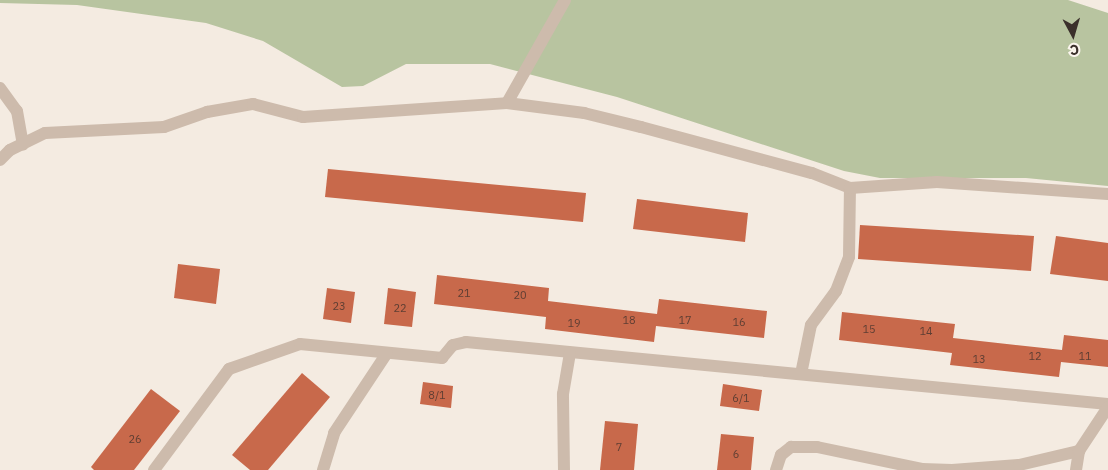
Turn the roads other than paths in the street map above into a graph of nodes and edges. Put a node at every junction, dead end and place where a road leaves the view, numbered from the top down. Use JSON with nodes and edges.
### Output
{"nodes":[{"id":1,"x":565,"y":0,"type":"edge"},
{"id":2,"x":0,"y":88,"type":"edge"},
{"id":3,"x":507,"y":103,"type":"junction"},
{"id":4,"x":23,"y":144,"type":"junction"},
{"id":5,"x":0,"y":160,"type":"edge"},
{"id":6,"x":850,"y":188,"type":"junction"},
{"id":7,"x":1108,"y":194,"type":"edge"},
{"id":8,"x":387,"y":353,"type":"junction"},
{"id":9,"x":570,"y":354,"type":"junction"},
{"id":10,"x":800,"y":374,"type":"junction"},
{"id":11,"x":1108,"y":406,"type":"edge"},
{"id":12,"x":1079,"y":451,"type":"junction"},
{"id":13,"x":908,"y":467,"type":"edge"},
{"id":14,"x":154,"y":470,"type":"edge"},
{"id":15,"x":323,"y":470,"type":"edge"},
{"id":16,"x":564,"y":470,"type":"edge"},
{"id":17,"x":776,"y":470,"type":"edge"},
{"id":18,"x":952,"y":470,"type":"edge"},
{"id":19,"x":1076,"y":470,"type":"edge"}],
"edges":[{"from":1,"to":3,"type":"street"},
{"from":2,"to":4,"type":"street"},
{"from":3,"to":4,"type":"street"},
{"from":3,"to":6,"type":"street"},
{"from":4,"to":5,"type":"street"},
{"from":6,"to":7,"type":"street"},
{"from":6,"to":10,"type":"street"},
{"from":8,"to":9,"type":"street"},
{"from":8,"to":14,"type":"street"},
{"from":8,"to":15,"type":"street"},
{"from":9,"to":10,"type":"street"},
{"from":9,"to":16,"type":"street"},
{"from":10,"to":11,"type":"street"},
{"from":11,"to":12,"type":"street"},
{"from":12,"to":18,"type":"street"},
{"from":12,"to":19,"type":"street"},
{"from":13,"to":17,"type":"street"},
{"from":13,"to":18,"type":"street"}]}
